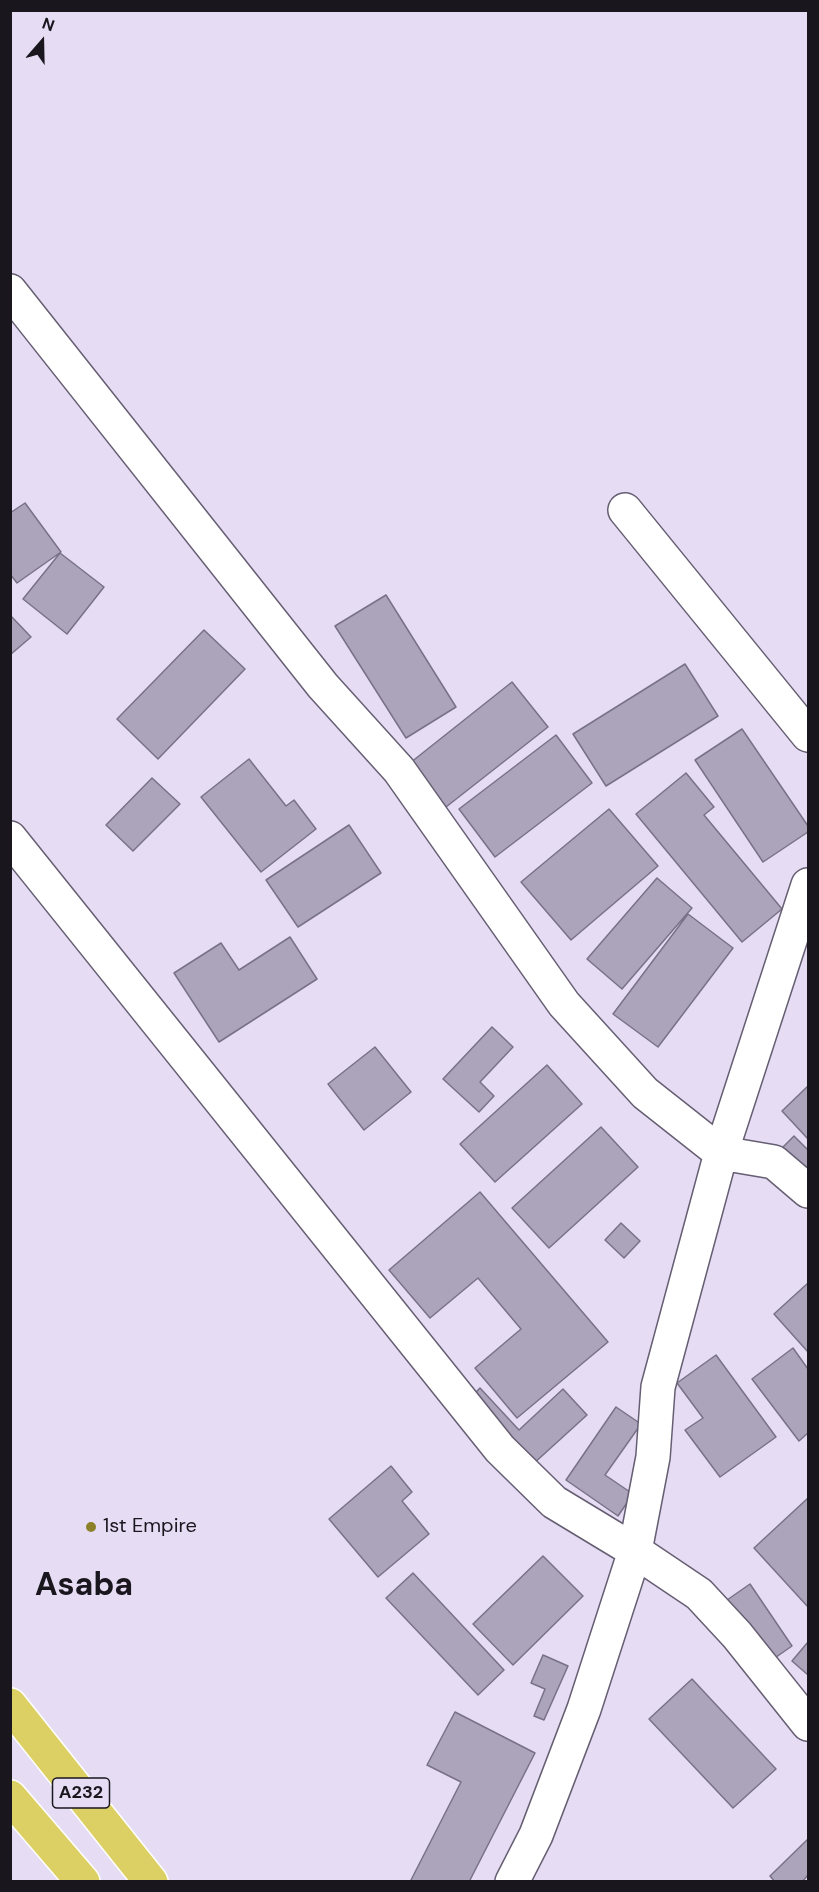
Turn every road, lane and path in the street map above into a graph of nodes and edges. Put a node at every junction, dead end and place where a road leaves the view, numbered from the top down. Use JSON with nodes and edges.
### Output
{"nodes":[{"id":1,"x":10,"y":291,"type":"edge"},
{"id":2,"x":625,"y":510,"type":"dead end"},
{"id":3,"x":808,"y":735,"type":"edge"},
{"id":4,"x":10,"y":838,"type":"edge"},
{"id":5,"x":808,"y":885,"type":"edge"},
{"id":6,"x":721,"y":1153,"type":"junction"},
{"id":7,"x":808,"y":1191,"type":"edge"},
{"id":8,"x":634,"y":1551,"type":"junction"},
{"id":9,"x":10,"y":1705,"type":"edge"},
{"id":10,"x":808,"y":1724,"type":"edge"},
{"id":11,"x":16,"y":1814,"type":"edge"},
{"id":12,"x":83,"y":1881,"type":"edge"},
{"id":13,"x":151,"y":1881,"type":"edge"},
{"id":14,"x":512,"y":1881,"type":"edge"}],
"edges":[{"from":1,"to":6,"type":"street"},
{"from":2,"to":3,"type":"street"},
{"from":4,"to":8,"type":"street"},
{"from":5,"to":6,"type":"street"},
{"from":6,"to":7,"type":"street"},
{"from":6,"to":8,"type":"street"},
{"from":8,"to":10,"type":"street"},
{"from":8,"to":14,"type":"street"},
{"from":9,"to":13,"type":"highway","number":"A232"},
{"from":11,"to":12,"type":"highway","number":"A232"}]}
